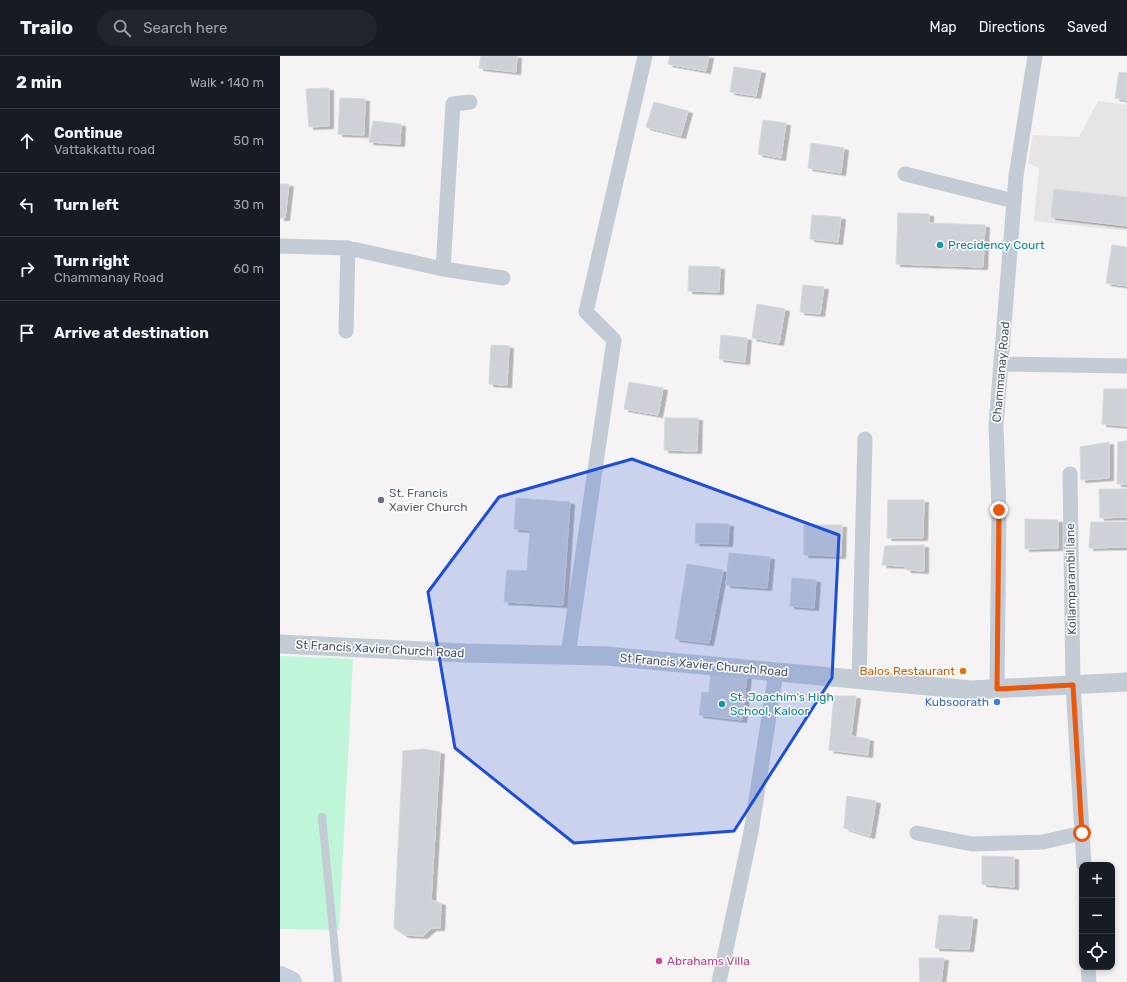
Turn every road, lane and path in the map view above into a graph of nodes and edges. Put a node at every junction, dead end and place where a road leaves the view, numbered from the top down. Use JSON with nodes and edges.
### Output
{"nodes":[{"id":1,"x":645,"y":56,"type":"edge"},
{"id":2,"x":1035,"y":56,"type":"edge"},
{"id":3,"x":470,"y":102,"type":"dead end"},
{"id":4,"x":905,"y":174,"type":"dead end"},
{"id":5,"x":1014,"y":201,"type":"junction"},
{"id":6,"x":280,"y":246,"type":"edge"},
{"id":7,"x":348,"y":248,"type":"junction"},
{"id":8,"x":443,"y":269,"type":"junction"},
{"id":9,"x":504,"y":278,"type":"dead end"},
{"id":10,"x":346,"y":331,"type":"dead end"},
{"id":11,"x":1001,"y":364,"type":"junction"},
{"id":12,"x":1127,"y":366,"type":"edge"},
{"id":13,"x":865,"y":439,"type":"dead end"},
{"id":14,"x":1070,"y":474,"type":"dead end"},
{"id":15,"x":280,"y":644,"type":"edge"},
{"id":16,"x":568,"y":655,"type":"junction"},
{"id":17,"x":776,"y":672,"type":"junction"},
{"id":18,"x":859,"y":680,"type":"junction"},
{"id":19,"x":1127,"y":682,"type":"edge"},
{"id":20,"x":1073,"y":685,"type":"junction"},
{"id":21,"x":997,"y":689,"type":"junction"},
{"id":22,"x":322,"y":817,"type":"dead end"},
{"id":23,"x":917,"y":833,"type":"dead end"},
{"id":24,"x":1082,"y":833,"type":"junction"},
{"id":25,"x":1084,"y":862,"type":"edge"},
{"id":26,"x":1088,"y":970,"type":"edge"},
{"id":27,"x":280,"y":977,"type":"edge"},
{"id":28,"x":291,"y":982,"type":"edge"},
{"id":29,"x":338,"y":982,"type":"edge"},
{"id":30,"x":719,"y":982,"type":"edge"},
{"id":31,"x":1089,"y":982,"type":"edge"}],
"edges":[{"from":1,"to":16,"type":"street"},
{"from":2,"to":5,"type":"street","name":"Chammanay Road"},
{"from":3,"to":8,"type":"street"},
{"from":4,"to":5,"type":"street"},
{"from":5,"to":11,"type":"street","name":"Chammanay Road"},
{"from":6,"to":7,"type":"street"},
{"from":7,"to":8,"type":"street"},
{"from":7,"to":10,"type":"street"},
{"from":8,"to":9,"type":"street"},
{"from":11,"to":12,"type":"street"},
{"from":11,"to":21,"type":"street","name":"Chammanay Road"},
{"from":13,"to":18,"type":"street"},
{"from":14,"to":20,"type":"street","name":"Kollamparambil lane"},
{"from":15,"to":16,"type":"street","name":"St Francis Xavier Church Road"},
{"from":16,"to":17,"type":"street","name":"St Francis Xavier Church Road"},
{"from":17,"to":18,"type":"street","name":"St Francis Xavier Church Road"},
{"from":17,"to":30,"type":"street"},
{"from":18,"to":21,"type":"street","name":"St Francis Xavier Church Road"},
{"from":19,"to":20,"type":"street","name":"St Francis Xavier Church Road"},
{"from":20,"to":21,"type":"street","name":"St Francis Xavier Church Road"},
{"from":20,"to":24,"type":"street","name":"Kollamparambil lane"},
{"from":22,"to":29,"type":"lane"},
{"from":23,"to":24,"type":"street"},
{"from":24,"to":25,"type":"street","name":"Kollamparambil lane"},
{"from":26,"to":31,"type":"street"},
{"from":27,"to":28,"type":"main road"}]}
